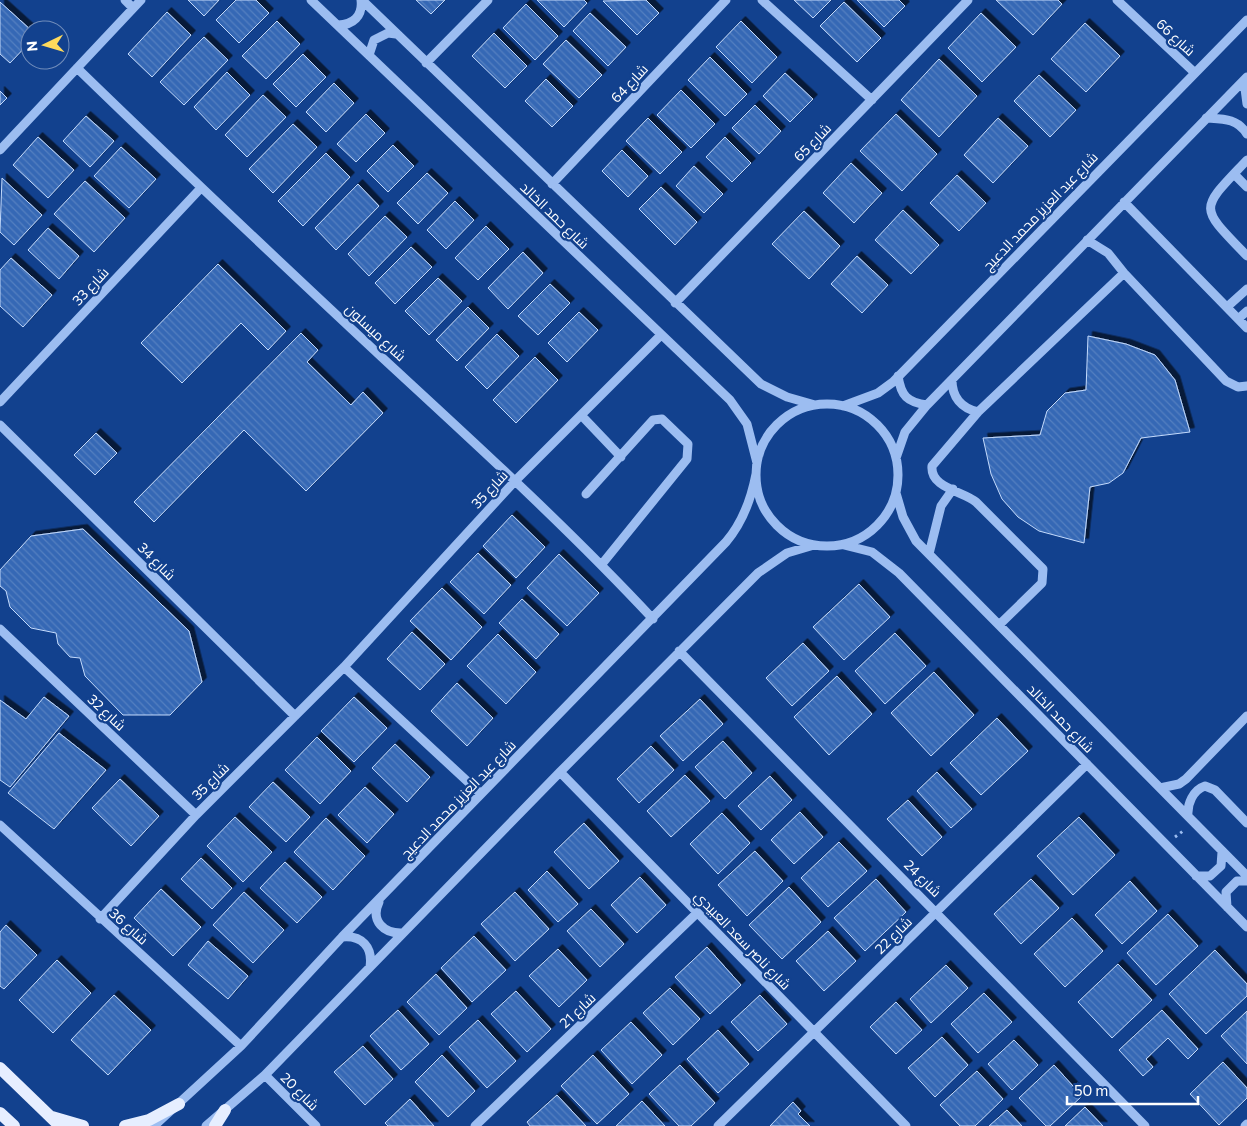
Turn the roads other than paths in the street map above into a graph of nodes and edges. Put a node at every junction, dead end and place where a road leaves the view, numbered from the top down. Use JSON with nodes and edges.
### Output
{"nodes":[{"id":1,"x":125,"y":0,"type":"edge"},
{"id":2,"x":141,"y":0,"type":"edge"},
{"id":3,"x":311,"y":0,"type":"edge"},
{"id":4,"x":361,"y":0,"type":"edge"},
{"id":5,"x":488,"y":0,"type":"edge"},
{"id":6,"x":726,"y":0,"type":"edge"},
{"id":7,"x":762,"y":0,"type":"edge"},
{"id":8,"x":968,"y":0,"type":"edge"},
{"id":9,"x":1117,"y":0,"type":"edge"},
{"id":10,"x":133,"y":8,"type":"junction"},
{"id":11,"x":1247,"y":20,"type":"edge"},
{"id":12,"x":338,"y":25,"type":"junction"},
{"id":13,"x":396,"y":34,"type":"junction"},
{"id":14,"x":369,"y":55,"type":"junction"},
{"id":15,"x":426,"y":63,"type":"junction"},
{"id":16,"x":77,"y":68,"type":"junction"},
{"id":17,"x":1195,"y":73,"type":"junction"},
{"id":18,"x":1245,"y":79,"type":"edge"},
{"id":19,"x":872,"y":100,"type":"junction"},
{"id":20,"x":1247,"y":104,"type":"edge"},
{"id":21,"x":1206,"y":118,"type":"junction"},
{"id":22,"x":1247,"y":134,"type":"edge"},
{"id":23,"x":0,"y":150,"type":"edge"},
{"id":24,"x":1247,"y":160,"type":"edge"},
{"id":25,"x":1234,"y":174,"type":"junction"},
{"id":26,"x":552,"y":184,"type":"junction"},
{"id":27,"x":1247,"y":187,"type":"edge"},
{"id":28,"x":200,"y":188,"type":"junction"},
{"id":29,"x":1124,"y":202,"type":"junction"},
{"id":30,"x":1087,"y":240,"type":"junction"},
{"id":31,"x":1247,"y":256,"type":"edge"},
{"id":32,"x":1124,"y":273,"type":"junction"},
{"id":33,"x":1247,"y":289,"type":"edge"},
{"id":34,"x":676,"y":302,"type":"junction"},
{"id":35,"x":1227,"y":307,"type":"junction"},
{"id":36,"x":1247,"y":311,"type":"edge"},
{"id":37,"x":1238,"y":319,"type":"junction"},
{"id":38,"x":1247,"y":328,"type":"edge"},
{"id":39,"x":661,"y":335,"type":"junction"},
{"id":40,"x":898,"y":376,"type":"junction"},
{"id":41,"x":952,"y":380,"type":"junction"},
{"id":42,"x":1247,"y":386,"type":"edge"},
{"id":43,"x":0,"y":402,"type":"edge"},
{"id":44,"x":815,"y":405,"type":"junction"},
{"id":45,"x":927,"y":405,"type":"junction"},
{"id":46,"x":843,"y":406,"type":"junction"},
{"id":47,"x":978,"y":412,"type":"junction"},
{"id":48,"x":581,"y":415,"type":"junction"},
{"id":49,"x":0,"y":425,"type":"edge"},
{"id":50,"x":620,"y":457,"type":"junction"},
{"id":51,"x":896,"y":458,"type":"junction"},
{"id":52,"x":757,"y":463,"type":"junction"},
{"id":53,"x":756,"y":474,"type":"junction"},
{"id":54,"x":515,"y":481,"type":"junction"},
{"id":55,"x":953,"y":489,"type":"junction"},
{"id":56,"x":896,"y":493,"type":"junction"},
{"id":57,"x":586,"y":494,"type":"dead end"},
{"id":58,"x":844,"y":545,"type":"junction"},
{"id":59,"x":814,"y":546,"type":"junction"},
{"id":60,"x":929,"y":554,"type":"junction"},
{"id":61,"x":602,"y":564,"type":"junction"},
{"id":62,"x":653,"y":619,"type":"junction"},
{"id":63,"x":999,"y":625,"type":"junction"},
{"id":64,"x":0,"y":629,"type":"edge"},
{"id":65,"x":680,"y":651,"type":"junction"},
{"id":66,"x":344,"y":667,"type":"junction"},
{"id":67,"x":295,"y":716,"type":"junction"},
{"id":68,"x":1246,"y":719,"type":"edge"},
{"id":69,"x":1087,"y":764,"type":"junction"},
{"id":70,"x":560,"y":772,"type":"junction"},
{"id":71,"x":1160,"y":788,"type":"junction"},
{"id":72,"x":481,"y":794,"type":"junction"},
{"id":73,"x":196,"y":815,"type":"junction"},
{"id":74,"x":1188,"y":816,"type":"junction"},
{"id":75,"x":1247,"y":823,"type":"edge"},
{"id":76,"x":0,"y":824,"type":"edge"},
{"id":77,"x":1222,"y":852,"type":"junction"},
{"id":78,"x":1196,"y":876,"type":"junction"},
{"id":79,"x":1247,"y":876,"type":"edge"},
{"id":80,"x":1247,"y":881,"type":"edge"},
{"id":81,"x":380,"y":899,"type":"junction"},
{"id":82,"x":1227,"y":907,"type":"junction"},
{"id":83,"x":936,"y":911,"type":"junction"},
{"id":84,"x":698,"y":913,"type":"junction"},
{"id":85,"x":100,"y":918,"type":"junction"},
{"id":86,"x":1247,"y":928,"type":"edge"},
{"id":87,"x":403,"y":933,"type":"junction"},
{"id":88,"x":342,"y":937,"type":"junction"},
{"id":89,"x":370,"y":967,"type":"junction"},
{"id":90,"x":814,"y":1032,"type":"junction"},
{"id":91,"x":241,"y":1046,"type":"junction"},
{"id":92,"x":0,"y":1068,"type":"edge"},
{"id":93,"x":265,"y":1075,"type":"junction"},
{"id":94,"x":179,"y":1104,"type":"junction"},
{"id":95,"x":225,"y":1110,"type":"junction"},
{"id":96,"x":0,"y":1113,"type":"edge"},
{"id":97,"x":50,"y":1116,"type":"junction"},
{"id":98,"x":14,"y":1126,"type":"edge"},
{"id":99,"x":60,"y":1126,"type":"edge"},
{"id":100,"x":83,"y":1126,"type":"edge"},
{"id":101,"x":125,"y":1126,"type":"edge"},
{"id":102,"x":154,"y":1126,"type":"edge"},
{"id":103,"x":206,"y":1126,"type":"edge"},
{"id":104,"x":215,"y":1126,"type":"edge"},
{"id":105,"x":316,"y":1126,"type":"edge"},
{"id":106,"x":475,"y":1126,"type":"edge"},
{"id":107,"x":718,"y":1126,"type":"edge"},
{"id":108,"x":906,"y":1126,"type":"edge"},
{"id":109,"x":1144,"y":1126,"type":"edge"}],
"edges":[{"from":1,"to":10,"type":"street"},
{"from":2,"to":10,"type":"street"},
{"from":3,"to":12,"type":"street","name":"شارع حمد الخالد"},
{"from":4,"to":12,"type":"street"},
{"from":4,"to":13,"type":"street","name":"شارع حمد الخالد"},
{"from":5,"to":15,"type":"street"},
{"from":6,"to":26,"type":"street","name":"شارع 64"},
{"from":7,"to":19,"type":"street"},
{"from":8,"to":19,"type":"street","name":"شارع 65"},
{"from":9,"to":17,"type":"street","name":"شارع 66"},
{"from":10,"to":16,"type":"street"},
{"from":11,"to":17,"type":"street","name":"شارع عبد العزيز محمد الدعيج"},
{"from":12,"to":14,"type":"street","name":"شارع حمد الخالد"},
{"from":13,"to":14,"type":"street"},
{"from":13,"to":15,"type":"street","name":"شارع حمد الخالد"},
{"from":14,"to":39,"type":"street","name":"شارع حمد الخالد"},
{"from":15,"to":26,"type":"street","name":"شارع حمد الخالد"},
{"from":16,"to":23,"type":"street"},
{"from":16,"to":28,"type":"street","name":"شارع ميسلون"},
{"from":17,"to":40,"type":"street","name":"شارع عبد العزيز محمد الدعيج"},
{"from":18,"to":20,"type":"street"},
{"from":18,"to":21,"type":"street"},
{"from":19,"to":34,"type":"street","name":"شارع 65"},
{"from":21,"to":22,"type":"street"},
{"from":21,"to":29,"type":"street"},
{"from":24,"to":25,"type":"street"},
{"from":25,"to":27,"type":"street"},
{"from":25,"to":31,"type":"street"},
{"from":26,"to":34,"type":"street","name":"شارع حمد الخالد"},
{"from":28,"to":43,"type":"street","name":"شارع 33"},
{"from":28,"to":54,"type":"street","name":"شارع ميسلون"},
{"from":29,"to":30,"type":"street"},
{"from":29,"to":35,"type":"street"},
{"from":30,"to":32,"type":"street"},
{"from":30,"to":41,"type":"street"},
{"from":32,"to":42,"type":"street"},
{"from":32,"to":47,"type":"street"},
{"from":33,"to":35,"type":"street"},
{"from":34,"to":44,"type":"street","name":"شارع حمد الخالد"},
{"from":35,"to":37,"type":"street"},
{"from":36,"to":37,"type":"street"},
{"from":37,"to":38,"type":"street"},
{"from":39,"to":48,"type":"street","name":"شارع 35"},
{"from":39,"to":52,"type":"street","name":"شارع حمد الخالد"},
{"from":40,"to":45,"type":"street"},
{"from":40,"to":46,"type":"street","name":"شارع عبد العزيز محمد الدعيج"},
{"from":41,"to":45,"type":"street"},
{"from":41,"to":47,"type":"street"},
{"from":44,"to":46,"type":"street"},
{"from":44,"to":52,"type":"street"},
{"from":45,"to":51,"type":"street"},
{"from":46,"to":51,"type":"street"},
{"from":47,"to":55,"type":"street"},
{"from":48,"to":50,"type":"street"},
{"from":48,"to":54,"type":"street","name":"شارع 35"},
{"from":49,"to":67,"type":"street","name":"شارع 34"},
{"from":50,"to":57,"type":"street"},
{"from":50,"to":61,"type":"street"},
{"from":51,"to":56,"type":"street"},
{"from":52,"to":53,"type":"street"},
{"from":53,"to":59,"type":"street"},
{"from":53,"to":62,"type":"street","name":"شارع عبد العزيز محمد الدعيج"},
{"from":54,"to":61,"type":"street","name":"شارع ميسلون"},
{"from":54,"to":66,"type":"street","name":"شارع 35"},
{"from":55,"to":60,"type":"street"},
{"from":55,"to":63,"type":"street"},
{"from":56,"to":58,"type":"street"},
{"from":56,"to":60,"type":"street","name":"شارع حمد الخالد"},
{"from":58,"to":59,"type":"street"},
{"from":58,"to":69,"type":"street","name":"شارع حمد الخالد"},
{"from":59,"to":65,"type":"street"},
{"from":60,"to":63,"type":"street","name":"شارع حمد الخالد"},
{"from":61,"to":62,"type":"street","name":"شارع ميسلون"},
{"from":62,"to":72,"type":"street","name":"شارع عبد العزيز محمد الدعيج"},
{"from":63,"to":71,"type":"street","name":"شارع حمد الخالد"},
{"from":64,"to":73,"type":"street","name":"شارع 32"},
{"from":65,"to":70,"type":"street"},
{"from":65,"to":83,"type":"street","name":"شارع 24"},
{"from":66,"to":67,"type":"street","name":"شارع 35"},
{"from":66,"to":72,"type":"street"},
{"from":67,"to":73,"type":"street","name":"شارع 35"},
{"from":68,"to":71,"type":"street"},
{"from":69,"to":78,"type":"street","name":"شارع حمد الخالد"},
{"from":69,"to":83,"type":"street","name":"شارع 22"},
{"from":70,"to":84,"type":"street","name":"شارع ناصر سعد العبيدي"},
{"from":70,"to":87,"type":"street"},
{"from":71,"to":74,"type":"street","name":"شارع حمد الخالد"},
{"from":72,"to":81,"type":"street","name":"شارع عبد العزيز محمد الدعيج"},
{"from":73,"to":85,"type":"street","name":"شارع 35"},
{"from":74,"to":75,"type":"street"},
{"from":74,"to":77,"type":"street","name":"شارع حمد الخالد"},
{"from":76,"to":85,"type":"street","name":"شارع 36"},
{"from":77,"to":78,"type":"street"},
{"from":77,"to":79,"type":"street","name":"شارع حمد الخالد"},
{"from":78,"to":82,"type":"street","name":"شارع حمد الخالد"},
{"from":80,"to":82,"type":"street"},
{"from":81,"to":87,"type":"street"},
{"from":81,"to":88,"type":"street","name":"شارع عبد العزيز محمد الدعيج"},
{"from":82,"to":86,"type":"street","name":"شارع حمد الخالد"},
{"from":83,"to":90,"type":"street","name":"شارع 22"},
{"from":83,"to":109,"type":"street","name":"شارع 24"},
{"from":84,"to":90,"type":"street","name":"شارع ناصر سعد العبيدي"},
{"from":84,"to":106,"type":"street","name":"شارع 21"},
{"from":85,"to":91,"type":"street","name":"شارع 36"},
{"from":87,"to":89,"type":"street"},
{"from":88,"to":89,"type":"street"},
{"from":88,"to":91,"type":"street","name":"شارع عبد العزيز محمد الدعيج"},
{"from":89,"to":93,"type":"street"},
{"from":90,"to":107,"type":"street","name":"شارع 22"},
{"from":90,"to":108,"type":"street","name":"شارع ناصر سعد العبيدي"},
{"from":91,"to":94,"type":"street","name":"شارع عبد العزيز محمد الدعيج"},
{"from":92,"to":97,"type":"main road"},
{"from":93,"to":95,"type":"street"},
{"from":93,"to":105,"type":"street","name":"شارع 20"},
{"from":94,"to":101,"type":"main road"},
{"from":94,"to":102,"type":"street","name":"شارع عبد العزيز محمد الدعيج"},
{"from":95,"to":103,"type":"street"},
{"from":95,"to":104,"type":"main road"},
{"from":96,"to":98,"type":"main road"},
{"from":97,"to":99,"type":"main road"},
{"from":97,"to":100,"type":"main road"}]}
